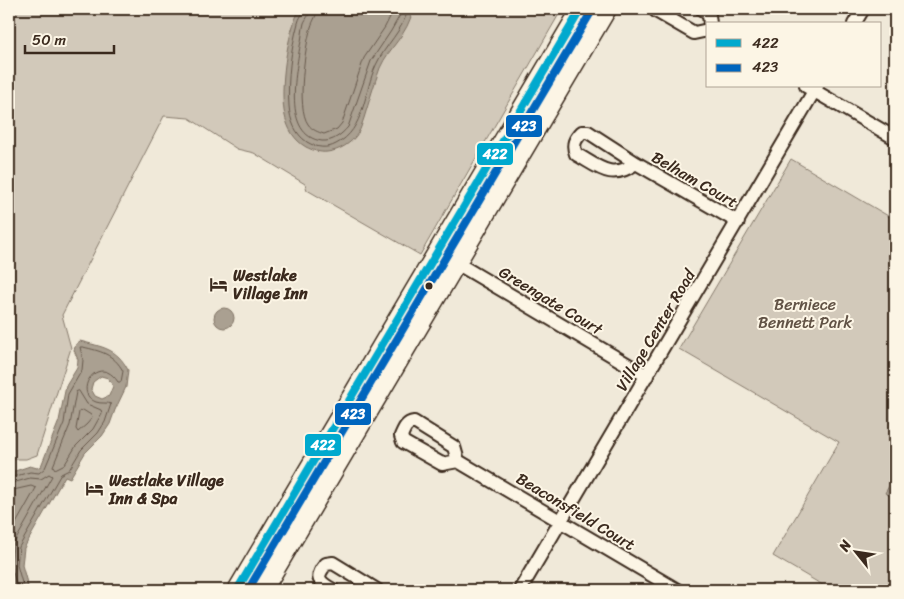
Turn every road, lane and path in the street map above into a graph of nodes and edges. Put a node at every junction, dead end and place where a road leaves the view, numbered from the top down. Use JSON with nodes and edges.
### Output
{"nodes":[{"id":1,"x":581,"y":9,"type":"edge"},
{"id":2,"x":607,"y":9,"type":"edge"},
{"id":3,"x":655,"y":9,"type":"edge"},
{"id":4,"x":702,"y":9,"type":"edge"},
{"id":5,"x":863,"y":9,"type":"edge"},
{"id":6,"x":710,"y":22,"type":"edge"},
{"id":7,"x":855,"y":22,"type":"edge"},
{"id":8,"x":706,"y":30,"type":"edge"},
{"id":9,"x":812,"y":88,"type":"edge"},
{"id":10,"x":895,"y":138,"type":"edge"},
{"id":11,"x":636,"y":163,"type":"dead end"},
{"id":12,"x":738,"y":222,"type":"junction"},
{"id":13,"x":438,"y":252,"type":"junction"},
{"id":14,"x":457,"y":263,"type":"junction"},
{"id":15,"x":647,"y":376,"type":"junction"},
{"id":16,"x":458,"y":461,"type":"dead end"},
{"id":17,"x":561,"y":521,"type":"junction"},
{"id":18,"x":237,"y":590,"type":"edge"},
{"id":19,"x":263,"y":590,"type":"edge"},
{"id":20,"x":333,"y":590,"type":"edge"},
{"id":21,"x":376,"y":590,"type":"edge"},
{"id":22,"x":520,"y":590,"type":"edge"},
{"id":23,"x":677,"y":590,"type":"edge"}],
"edges":[{"from":1,"to":13,"type":"main road"},
{"from":2,"to":14,"type":"main road"},
{"from":3,"to":8,"type":"street"},
{"from":4,"to":6,"type":"street"},
{"from":5,"to":7,"type":"street"},
{"from":9,"to":10,"type":"street"},
{"from":9,"to":12,"type":"street","name":"Village Center Road"},
{"from":11,"to":12,"type":"street","name":"Belham Court"},
{"from":12,"to":15,"type":"street","name":"Village Center Road"},
{"from":13,"to":14,"type":"street","name":"Greengate Court"},
{"from":13,"to":18,"type":"main road"},
{"from":14,"to":15,"type":"street","name":"Greengate Court"},
{"from":14,"to":19,"type":"main road"},
{"from":15,"to":17,"type":"street","name":"Village Center Road"},
{"from":16,"to":17,"type":"street","name":"Beaconsfield Court"},
{"from":17,"to":22,"type":"street","name":"Village Center Road"},
{"from":17,"to":23,"type":"street","name":"Beaconsfield Court"},
{"from":20,"to":21,"type":"street"}]}
